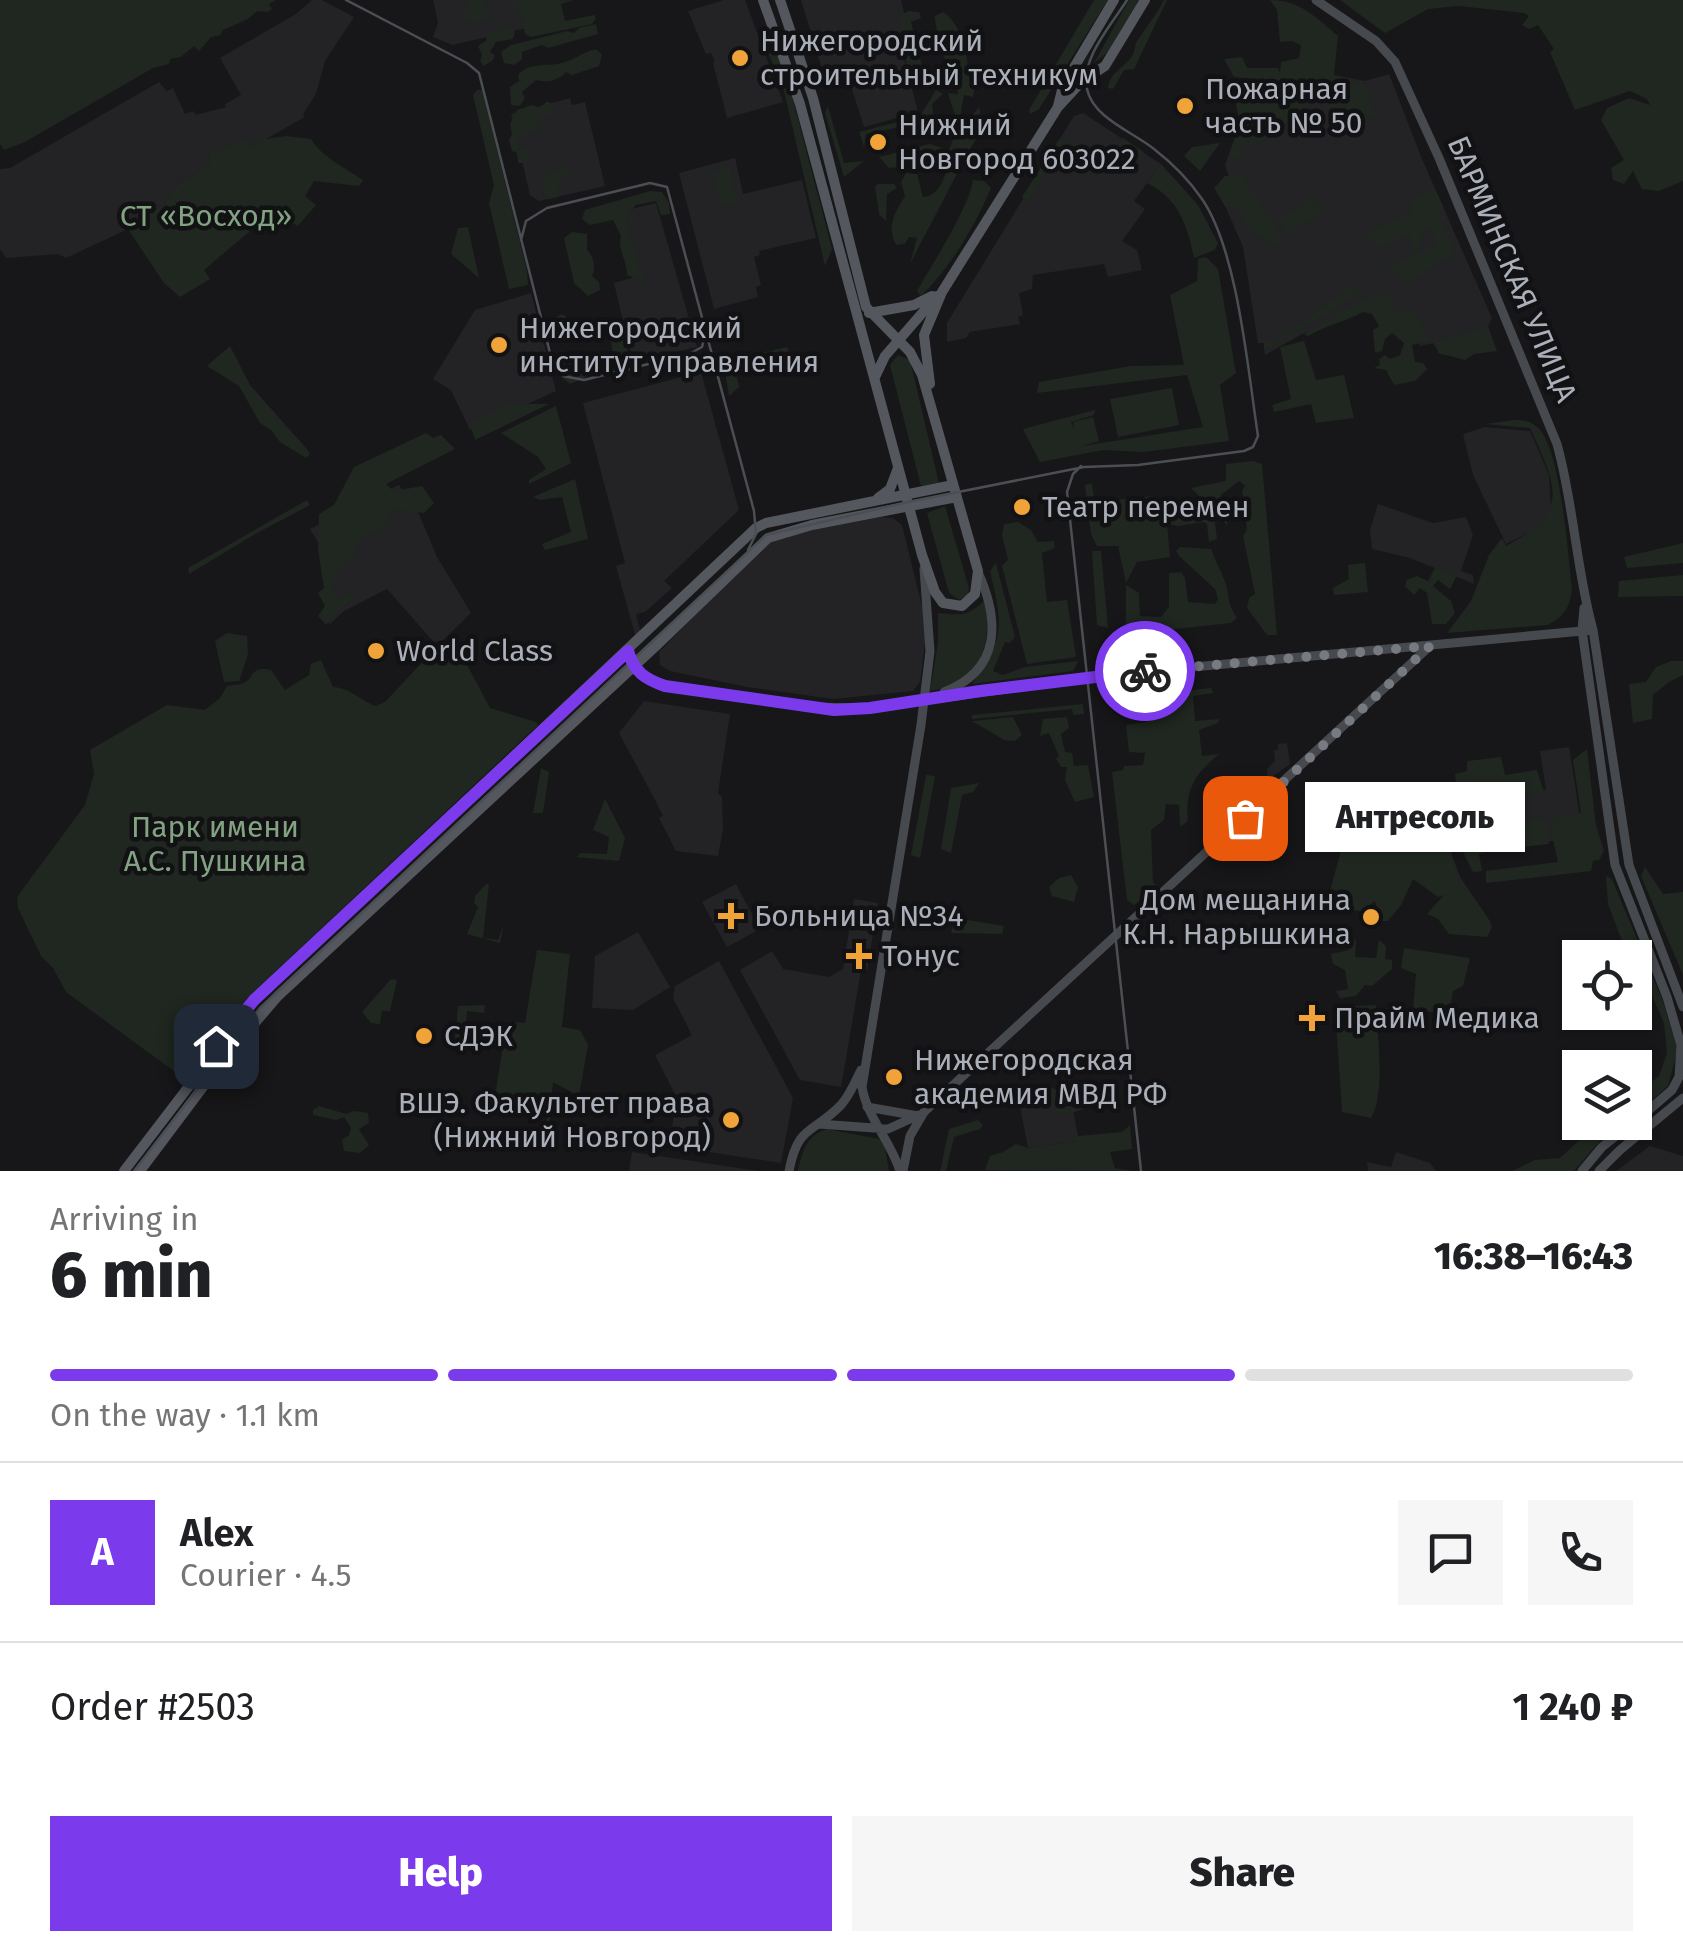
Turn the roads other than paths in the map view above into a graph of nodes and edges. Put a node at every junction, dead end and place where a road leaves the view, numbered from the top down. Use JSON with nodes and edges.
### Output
{"nodes":[{"id":1,"x":763,"y":0,"type":"edge"},
{"id":2,"x":780,"y":0,"type":"edge"},
{"id":3,"x":1114,"y":0,"type":"edge"},
{"id":4,"x":1145,"y":0,"type":"edge"},
{"id":5,"x":1316,"y":0,"type":"edge"},
{"id":6,"x":1331,"y":0,"type":"edge"},
{"id":7,"x":1348,"y":21,"type":"junction"},
{"id":8,"x":1058,"y":107,"type":"junction"},
{"id":9,"x":942,"y":292,"type":"junction"},
{"id":10,"x":869,"y":314,"type":"junction"},
{"id":11,"x":898,"y":341,"type":"junction"},
{"id":12,"x":874,"y":378,"type":"junction"},
{"id":13,"x":932,"y":400,"type":"junction"},
{"id":14,"x":898,"y":466,"type":"junction"},
{"id":15,"x":955,"y":491,"type":"junction"},
{"id":16,"x":908,"y":501,"type":"junction"},
{"id":17,"x":868,"y":504,"type":"junction"},
{"id":18,"x":922,"y":555,"type":"junction"},
{"id":19,"x":978,"y":571,"type":"junction"},
{"id":20,"x":1588,"y":630,"type":"junction"},
{"id":21,"x":1430,"y":646,"type":"junction"},
{"id":22,"x":628,"y":651,"type":"junction"},
{"id":23,"x":633,"y":667,"type":"junction"},
{"id":24,"x":922,"y":699,"type":"junction"},
{"id":25,"x":1683,"y":1007,"type":"edge"},
{"id":26,"x":864,"y":1063,"type":"junction"},
{"id":27,"x":1683,"y":1098,"type":"edge"},
{"id":28,"x":867,"y":1107,"type":"junction"},
{"id":29,"x":1652,"y":1107,"type":"edge"},
{"id":30,"x":921,"y":1114,"type":"junction"},
{"id":31,"x":816,"y":1124,"type":"junction"},
{"id":32,"x":879,"y":1129,"type":"junction"},
{"id":33,"x":1611,"y":1140,"type":"edge"},
{"id":34,"x":124,"y":1171,"type":"edge"},
{"id":35,"x":140,"y":1171,"type":"edge"},
{"id":36,"x":789,"y":1171,"type":"edge"},
{"id":37,"x":902,"y":1171,"type":"edge"},
{"id":38,"x":1582,"y":1171,"type":"edge"},
{"id":39,"x":1599,"y":1171,"type":"edge"}],
"edges":[{"from":1,"to":12,"type":"main road"},
{"from":2,"to":10,"type":"main road"},
{"from":3,"to":8,"type":"main road"},
{"from":4,"to":8,"type":"main road"},
{"from":5,"to":7,"type":"main road","name":"БАРМИНСКАЯ УЛИЦА"},
{"from":6,"to":7,"type":"main road"},
{"from":7,"to":20,"type":"main road","name":"БАРМИНСКАЯ УЛИЦА"},
{"from":8,"to":9,"type":"main road"},
{"from":9,"to":10,"type":"main road"},
{"from":9,"to":11,"type":"main road"},
{"from":9,"to":13,"type":"main road"},
{"from":10,"to":11,"type":"main road"},
{"from":11,"to":12,"type":"main road"},
{"from":11,"to":13,"type":"main road"},
{"from":12,"to":14,"type":"main road"},
{"from":13,"to":15,"type":"main road"},
{"from":14,"to":16,"type":"main road"},
{"from":14,"to":17,"type":"main road"},
{"from":15,"to":16,"type":"main road"},
{"from":15,"to":19,"type":"main road"},
{"from":16,"to":17,"type":"main road"},
{"from":16,"to":18,"type":"main road"},
{"from":16,"to":23,"type":"main road"},
{"from":17,"to":22,"type":"main road"},
{"from":18,"to":19,"type":"main road"},
{"from":18,"to":24,"type":"main road"},
{"from":19,"to":24,"type":"main road"},
{"from":20,"to":21,"type":"main road"},
{"from":20,"to":25,"type":"main road"},
{"from":20,"to":29,"type":"main road"},
{"from":21,"to":24,"type":"main road"},
{"from":21,"to":30,"type":"main road"},
{"from":22,"to":23,"type":"main road"},
{"from":22,"to":34,"type":"main road"},
{"from":23,"to":24,"type":"main road"},
{"from":23,"to":35,"type":"main road"},
{"from":24,"to":26,"type":"main road"},
{"from":26,"to":28,"type":"main road"},
{"from":26,"to":31,"type":"main road"},
{"from":27,"to":39,"type":"main road"},
{"from":28,"to":30,"type":"main road"},
{"from":28,"to":32,"type":"main road"},
{"from":30,"to":32,"type":"main road"},
{"from":30,"to":37,"type":"main road"},
{"from":31,"to":32,"type":"main road"},
{"from":31,"to":36,"type":"main road"},
{"from":32,"to":37,"type":"main road"},
{"from":33,"to":38,"type":"main road"}]}
